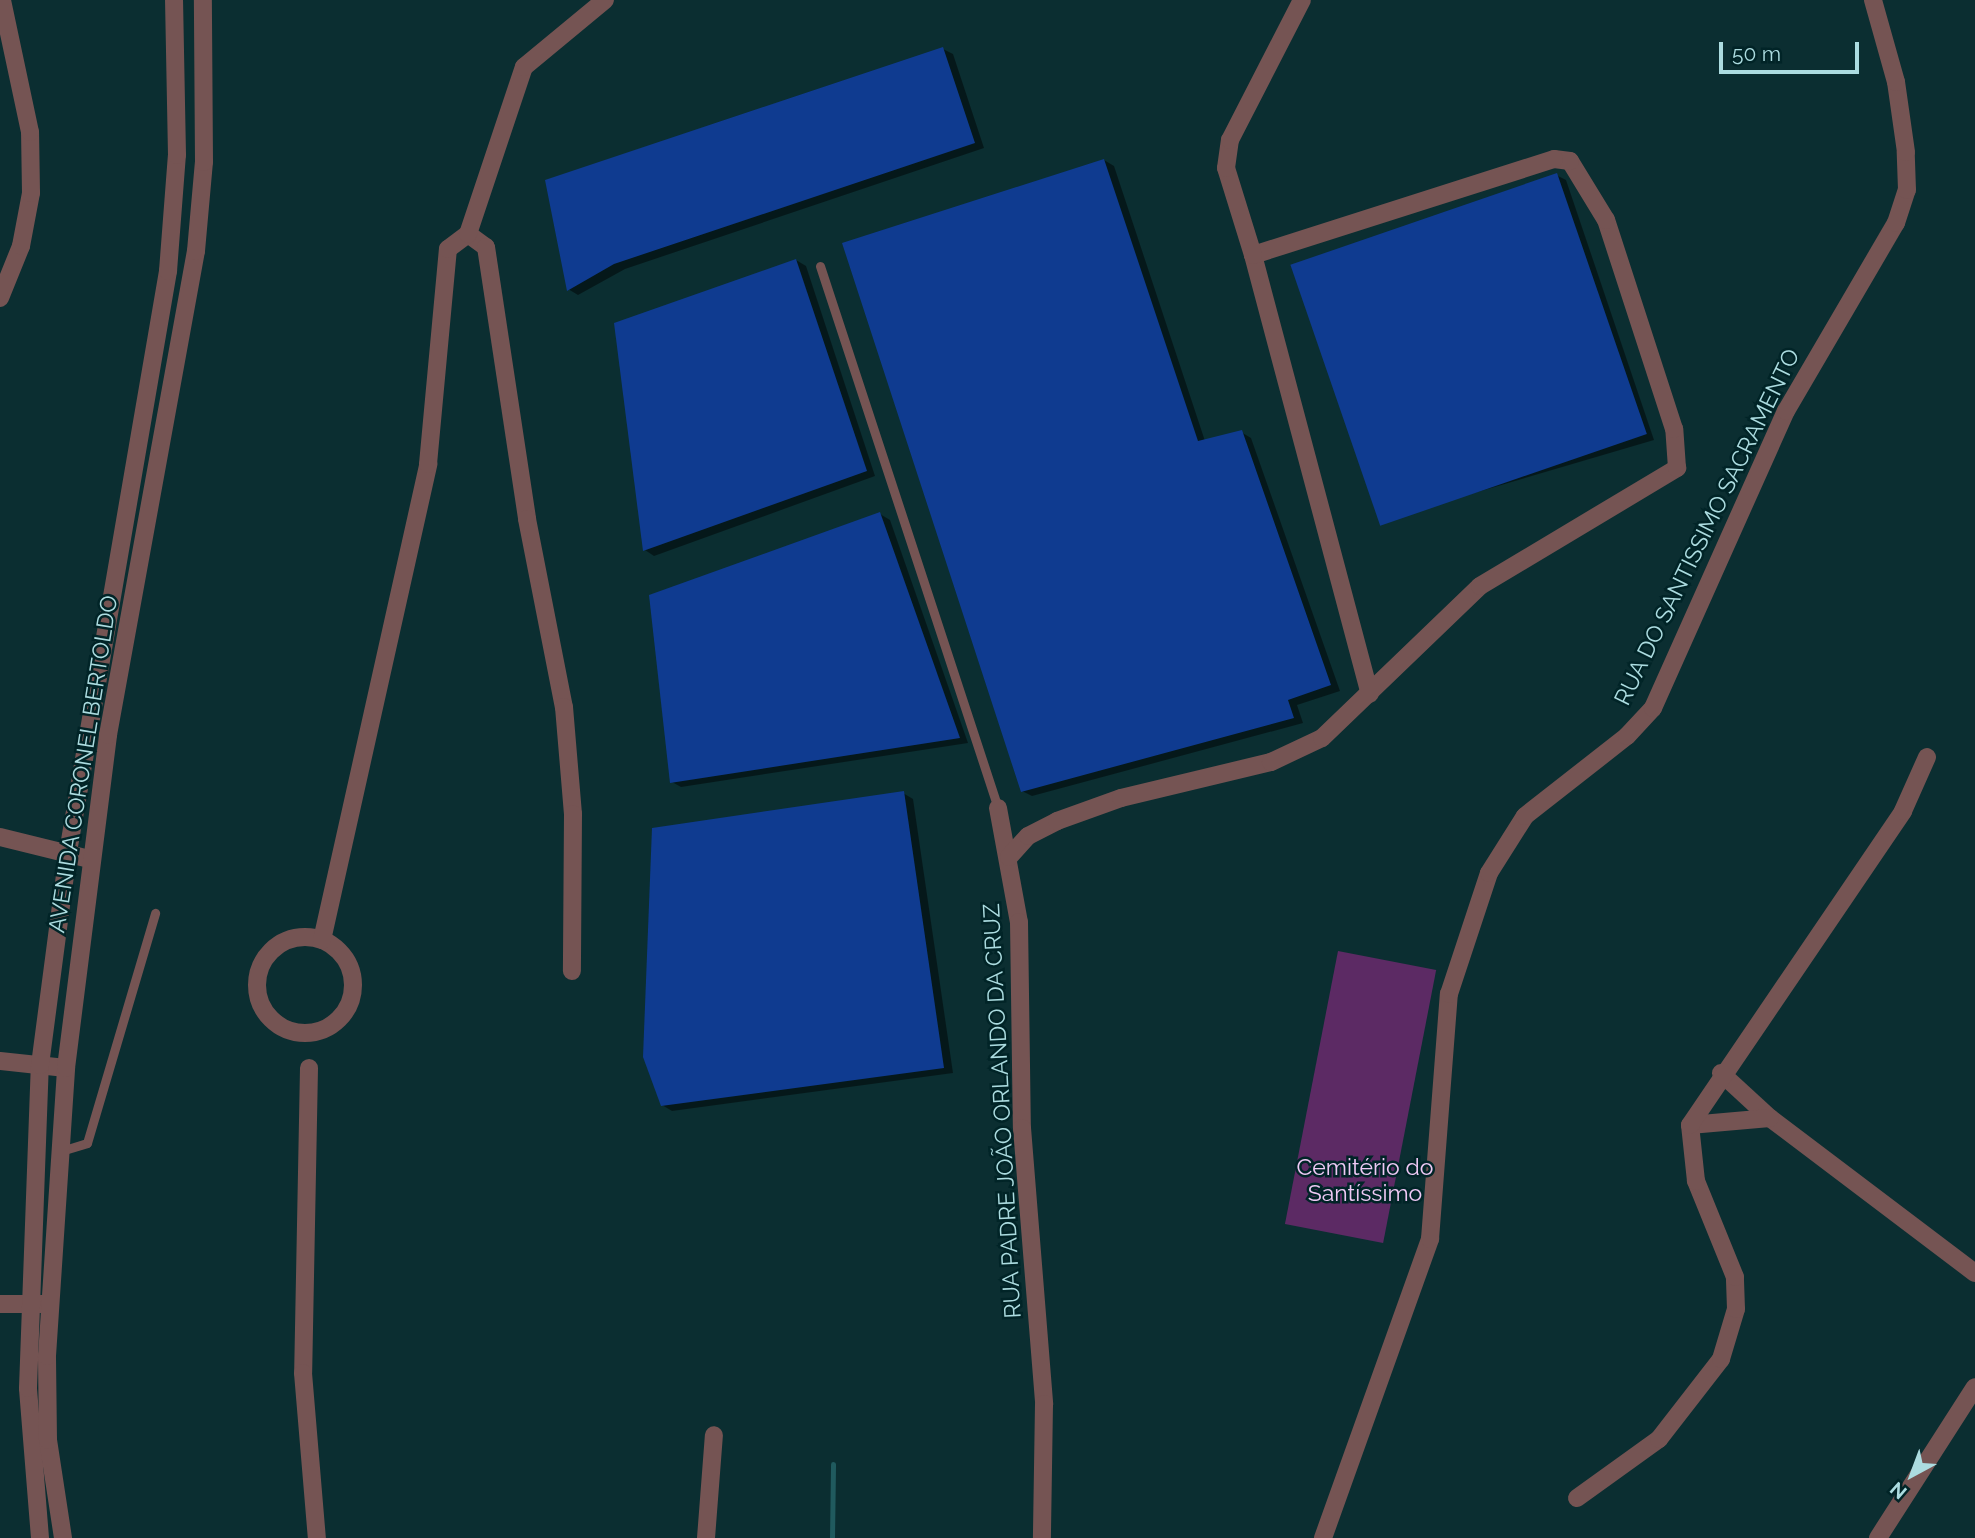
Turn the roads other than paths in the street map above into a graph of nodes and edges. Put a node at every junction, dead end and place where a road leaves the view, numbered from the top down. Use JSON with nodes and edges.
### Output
{"nodes":[{"id":1,"x":2,"y":0,"type":"edge"},
{"id":2,"x":174,"y":0,"type":"edge"},
{"id":3,"x":203,"y":0,"type":"edge"},
{"id":4,"x":605,"y":0,"type":"edge"},
{"id":5,"x":1302,"y":0,"type":"edge"},
{"id":6,"x":1873,"y":0,"type":"edge"},
{"id":7,"x":468,"y":234,"type":"junction"},
{"id":8,"x":1253,"y":255,"type":"junction"},
{"id":9,"x":820,"y":266,"type":"dead end"},
{"id":10,"x":0,"y":298,"type":"edge"},
{"id":11,"x":108,"y":607,"type":"junction"},
{"id":12,"x":131,"y":611,"type":"junction"},
{"id":13,"x":1370,"y":694,"type":"junction"},
{"id":14,"x":1927,"y":757,"type":"dead end"},
{"id":15,"x":998,"y":808,"type":"joint"},
{"id":16,"x":0,"y":837,"type":"edge"},
{"id":17,"x":68,"y":852,"type":"junction"},
{"id":18,"x":1009,"y":857,"type":"junction"},
{"id":19,"x":89,"y":859,"type":"junction"},
{"id":20,"x":155,"y":913,"type":"dead end"},
{"id":21,"x":321,"y":940,"type":"junction"},
{"id":22,"x":572,"y":971,"type":"dead end"},
{"id":23,"x":0,"y":1061,"type":"edge"},
{"id":24,"x":40,"y":1065,"type":"junction"},
{"id":25,"x":66,"y":1068,"type":"junction"},
{"id":26,"x":309,"y":1068,"type":"dead end"},
{"id":27,"x":1721,"y":1073,"type":"junction"},
{"id":28,"x":1770,"y":1118,"type":"junction"},
{"id":29,"x":1690,"y":1125,"type":"junction"},
{"id":30,"x":61,"y":1151,"type":"junction"},
{"id":31,"x":1975,"y":1273,"type":"edge"},
{"id":32,"x":0,"y":1304,"type":"edge"},
{"id":33,"x":39,"y":1304,"type":"junction"},
{"id":34,"x":1975,"y":1387,"type":"edge"},
{"id":35,"x":714,"y":1435,"type":"dead end"},
{"id":36,"x":1577,"y":1498,"type":"dead end"},
{"id":37,"x":40,"y":1538,"type":"edge"},
{"id":38,"x":64,"y":1538,"type":"edge"},
{"id":39,"x":317,"y":1538,"type":"edge"},
{"id":40,"x":706,"y":1538,"type":"edge"},
{"id":41,"x":1042,"y":1538,"type":"edge"},
{"id":42,"x":1323,"y":1538,"type":"edge"},
{"id":43,"x":1878,"y":1538,"type":"edge"}],
"edges":[{"from":1,"to":10,"type":"street"},
{"from":2,"to":11,"type":"street","name":"AVENIDA CORONEL BERTOLDO"},
{"from":3,"to":12,"type":"street","name":"AVENIDA CORONEL BERTOLDO"},
{"from":4,"to":7,"type":"street"},
{"from":5,"to":8,"type":"street"},
{"from":6,"to":42,"type":"street","name":"RUA DO SANTISSIMO SACRAMENTO"},
{"from":7,"to":21,"type":"street"},
{"from":7,"to":22,"type":"street"},
{"from":8,"to":13,"type":"street"},
{"from":8,"to":13,"type":"street"},
{"from":9,"to":15,"type":"lane"},
{"from":11,"to":12,"type":"street"},
{"from":11,"to":17,"type":"street","name":"AVENIDA CORONEL BERTOLDO"},
{"from":12,"to":19,"type":"street","name":"AVENIDA CORONEL BERTOLDO"},
{"from":13,"to":18,"type":"street"},
{"from":14,"to":27,"type":"street"},
{"from":15,"to":18,"type":"street","name":"RUA PADRE JOÃO ORLANDO DA CRUZ"},
{"from":16,"to":17,"type":"street"},
{"from":17,"to":19,"type":"street"},
{"from":17,"to":24,"type":"street","name":"AVENIDA CORONEL BERTOLDO"},
{"from":18,"to":41,"type":"street","name":"RUA PADRE JOÃO ORLANDO DA CRUZ"},
{"from":19,"to":25,"type":"street","name":"AVENIDA CORONEL BERTOLDO"},
{"from":20,"to":30,"type":"lane"},
{"from":21,"to":21,"type":"street"},
{"from":23,"to":24,"type":"street"},
{"from":24,"to":25,"type":"street"},
{"from":24,"to":33,"type":"street","name":"AVENIDA CORONEL BERTOLDO"},
{"from":25,"to":30,"type":"street","name":"AVENIDA CORONEL BERTOLDO"},
{"from":26,"to":39,"type":"street"},
{"from":27,"to":28,"type":"street"},
{"from":27,"to":29,"type":"street"},
{"from":28,"to":29,"type":"street"},
{"from":28,"to":31,"type":"street"},
{"from":29,"to":36,"type":"street"},
{"from":30,"to":33,"type":"street","name":"AVENIDA CORONEL BERTOLDO"},
{"from":32,"to":33,"type":"street"},
{"from":33,"to":37,"type":"street","name":"AVENIDA CORONEL BERTOLDO"},
{"from":33,"to":38,"type":"street","name":"AVENIDA CORONEL BERTOLDO"},
{"from":34,"to":43,"type":"street"},
{"from":35,"to":40,"type":"street"}]}
